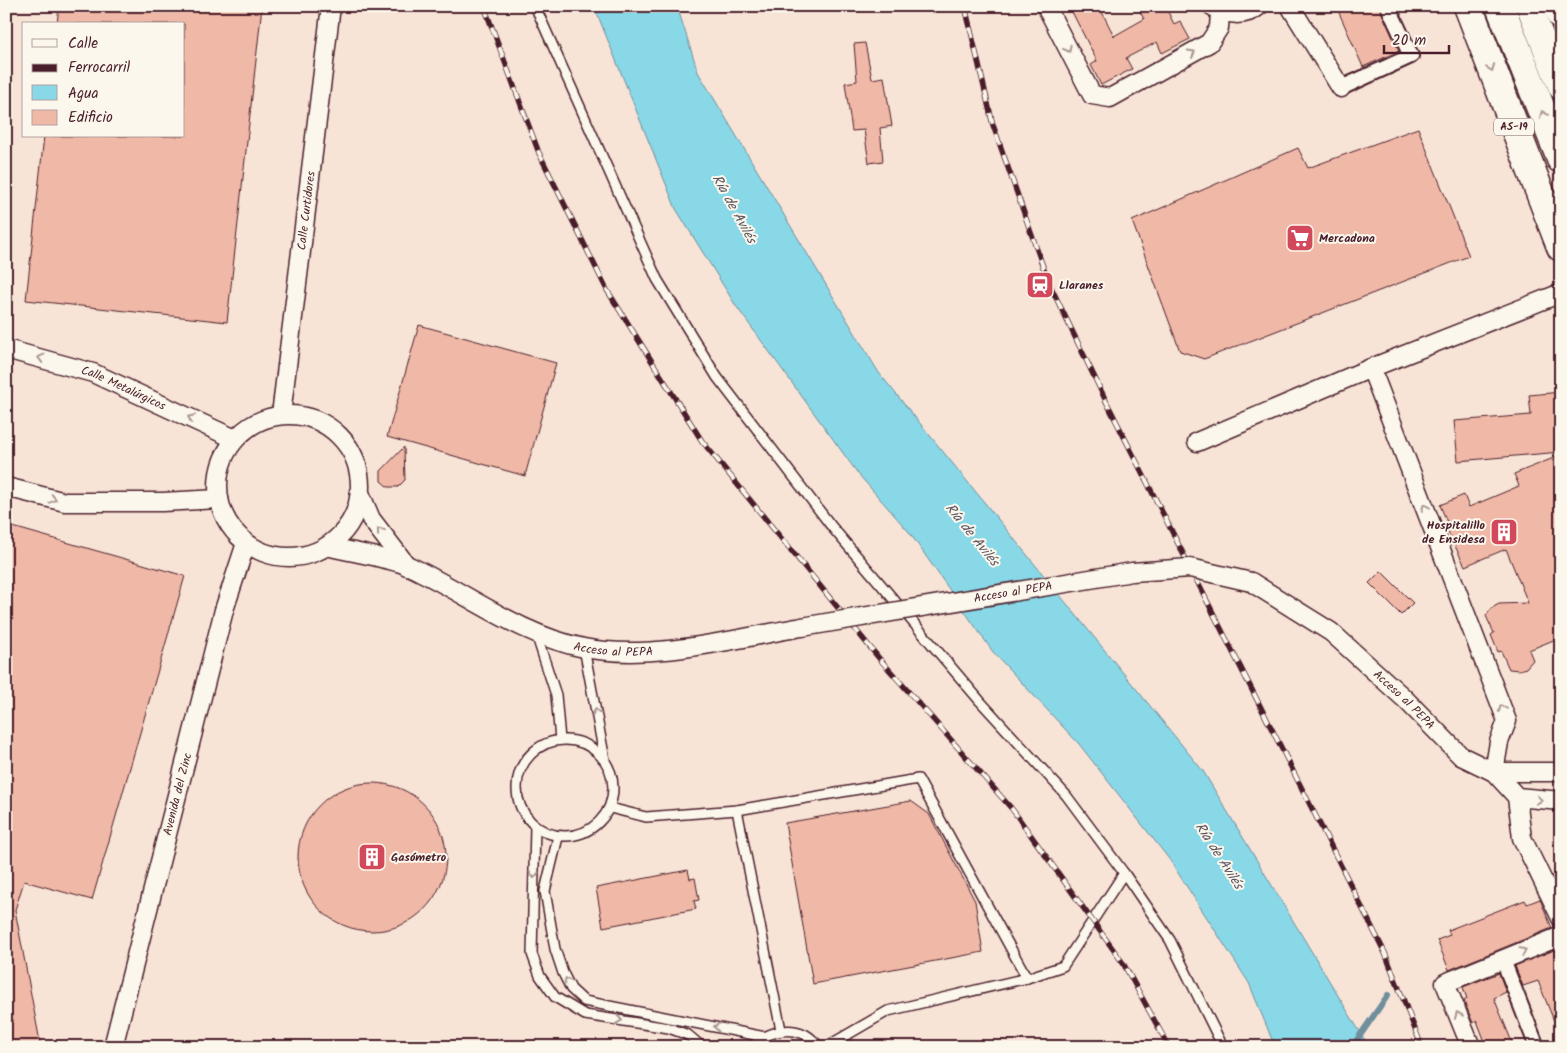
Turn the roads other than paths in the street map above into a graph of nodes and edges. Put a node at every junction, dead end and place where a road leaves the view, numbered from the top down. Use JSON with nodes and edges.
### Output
{"nodes":[{"id":1,"x":331,"y":6,"type":"edge"},
{"id":2,"x":535,"y":6,"type":"edge"},
{"id":3,"x":1046,"y":6,"type":"edge"},
{"id":4,"x":1259,"y":6,"type":"edge"},
{"id":5,"x":1290,"y":6,"type":"edge"},
{"id":6,"x":1388,"y":6,"type":"edge"},
{"id":7,"x":1468,"y":6,"type":"edge"},
{"id":8,"x":1500,"y":6,"type":"edge"},
{"id":9,"x":1529,"y":6,"type":"edge"},
{"id":10,"x":1536,"y":6,"type":"edge"},
{"id":11,"x":1557,"y":6,"type":"edge"},
{"id":12,"x":1216,"y":9,"type":"edge"},
{"id":13,"x":1561,"y":16,"type":"edge"},
{"id":14,"x":1561,"y":61,"type":"edge"},
{"id":15,"x":1561,"y":87,"type":"edge"},
{"id":16,"x":1341,"y":88,"type":"joint"},
{"id":17,"x":1561,"y":159,"type":"edge"},
{"id":18,"x":1561,"y":246,"type":"edge"},
{"id":19,"x":1561,"y":293,"type":"edge"},
{"id":20,"x":6,"y":349,"type":"edge"},
{"id":21,"x":1371,"y":368,"type":"junction"},
{"id":22,"x":281,"y":415,"type":"junction"},
{"id":23,"x":235,"y":439,"type":"junction"},
{"id":24,"x":1197,"y":442,"type":"dead end"},
{"id":25,"x":6,"y":486,"type":"edge"},
{"id":26,"x":360,"y":493,"type":"junction"},
{"id":27,"x":219,"y":500,"type":"junction"},
{"id":28,"x":246,"y":544,"type":"junction"},
{"id":29,"x":328,"y":546,"type":"junction"},
{"id":30,"x":407,"y":566,"type":"junction"},
{"id":31,"x":536,"y":634,"type":"junction"},
{"id":32,"x":584,"y":648,"type":"junction"},
{"id":33,"x":560,"y":740,"type":"junction"},
{"id":34,"x":605,"y":760,"type":"junction"},
{"id":35,"x":1494,"y":772,"type":"junction"},
{"id":36,"x":1561,"y":772,"type":"edge"},
{"id":37,"x":1517,"y":797,"type":"junction"},
{"id":38,"x":1561,"y":801,"type":"edge"},
{"id":39,"x":610,"y":808,"type":"junction"},
{"id":40,"x":737,"y":810,"type":"junction"},
{"id":41,"x":535,"y":826,"type":"junction"},
{"id":42,"x":558,"y":837,"type":"junction"},
{"id":43,"x":1124,"y":873,"type":"junction"},
{"id":44,"x":1561,"y":918,"type":"edge"},
{"id":45,"x":1561,"y":936,"type":"edge"},
{"id":46,"x":1503,"y":960,"type":"junction"},
{"id":47,"x":1027,"y":978,"type":"junction"},
{"id":48,"x":781,"y":1030,"type":"junction"},
{"id":49,"x":765,"y":1037,"type":"junction"},
{"id":50,"x":113,"y":1047,"type":"edge"},
{"id":51,"x":702,"y":1047,"type":"edge"},
{"id":52,"x":753,"y":1047,"type":"edge"},
{"id":53,"x":820,"y":1047,"type":"edge"},
{"id":54,"x":826,"y":1047,"type":"edge"},
{"id":55,"x":1223,"y":1047,"type":"edge"},
{"id":56,"x":1471,"y":1047,"type":"edge"},
{"id":57,"x":1537,"y":1047,"type":"edge"}],
"edges":[{"from":1,"to":22,"type":"street","name":"Calle Curtidores"},
{"from":2,"to":43,"type":"lane"},
{"from":3,"to":12,"type":"street","one_way":true},
{"from":4,"to":12,"type":"street"},
{"from":5,"to":16,"type":"street"},
{"from":6,"to":16,"type":"street"},
{"from":7,"to":18,"type":"main road","number":"AS-19","one_way":true},
{"from":17,"to":8,"type":"main road","number":"AS-19","one_way":true},
{"from":9,"to":15,"type":"main road"},
{"from":10,"to":14,"type":"main road"},
{"from":11,"to":13,"type":"main road"},
{"from":19,"to":21,"type":"street"},
{"from":23,"to":20,"type":"street","name":"Calle Metalúrgicos","one_way":true},
{"from":21,"to":24,"type":"street"},
{"from":35,"to":21,"type":"street","one_way":true},
{"from":22,"to":23,"type":"street"},
{"from":22,"to":26,"type":"street"},
{"from":23,"to":27,"type":"street"},
{"from":25,"to":27,"type":"street","one_way":true},
{"from":26,"to":29,"type":"street"},
{"from":30,"to":26,"type":"street","one_way":true},
{"from":27,"to":28,"type":"street"},
{"from":28,"to":29,"type":"street"},
{"from":28,"to":50,"type":"street","name":"Avenida del Zinc"},
{"from":29,"to":30,"type":"street"},
{"from":30,"to":31,"type":"street","name":"Acceso al PEPA"},
{"from":31,"to":32,"type":"street","name":"Acceso al PEPA"},
{"from":31,"to":33,"type":"lane"},
{"from":34,"to":32,"type":"lane","one_way":true},
{"from":32,"to":35,"type":"street","name":"Acceso al PEPA","bridge":true},
{"from":33,"to":34,"type":"lane"},
{"from":33,"to":41,"type":"lane"},
{"from":34,"to":39,"type":"lane"},
{"from":35,"to":36,"type":"street"},
{"from":35,"to":37,"type":"street","name":"Acceso al PEPA"},
{"from":37,"to":38,"type":"street","one_way":true},
{"from":37,"to":44,"type":"street"},
{"from":39,"to":40,"type":"lane"},
{"from":39,"to":42,"type":"lane"},
{"from":40,"to":47,"type":"lane"},
{"from":40,"to":48,"type":"lane"},
{"from":41,"to":42,"type":"lane"},
{"from":41,"to":51,"type":"lane","one_way":true},
{"from":49,"to":42,"type":"lane","one_way":true},
{"from":43,"to":47,"type":"lane"},
{"from":43,"to":55,"type":"lane"},
{"from":46,"to":45,"type":"street","one_way":true},
{"from":56,"to":46,"type":"street","one_way":true},
{"from":46,"to":57,"type":"street"},
{"from":47,"to":54,"type":"lane"},
{"from":48,"to":49,"type":"lane"},
{"from":48,"to":53,"type":"lane"},
{"from":49,"to":52,"type":"lane"}]}
